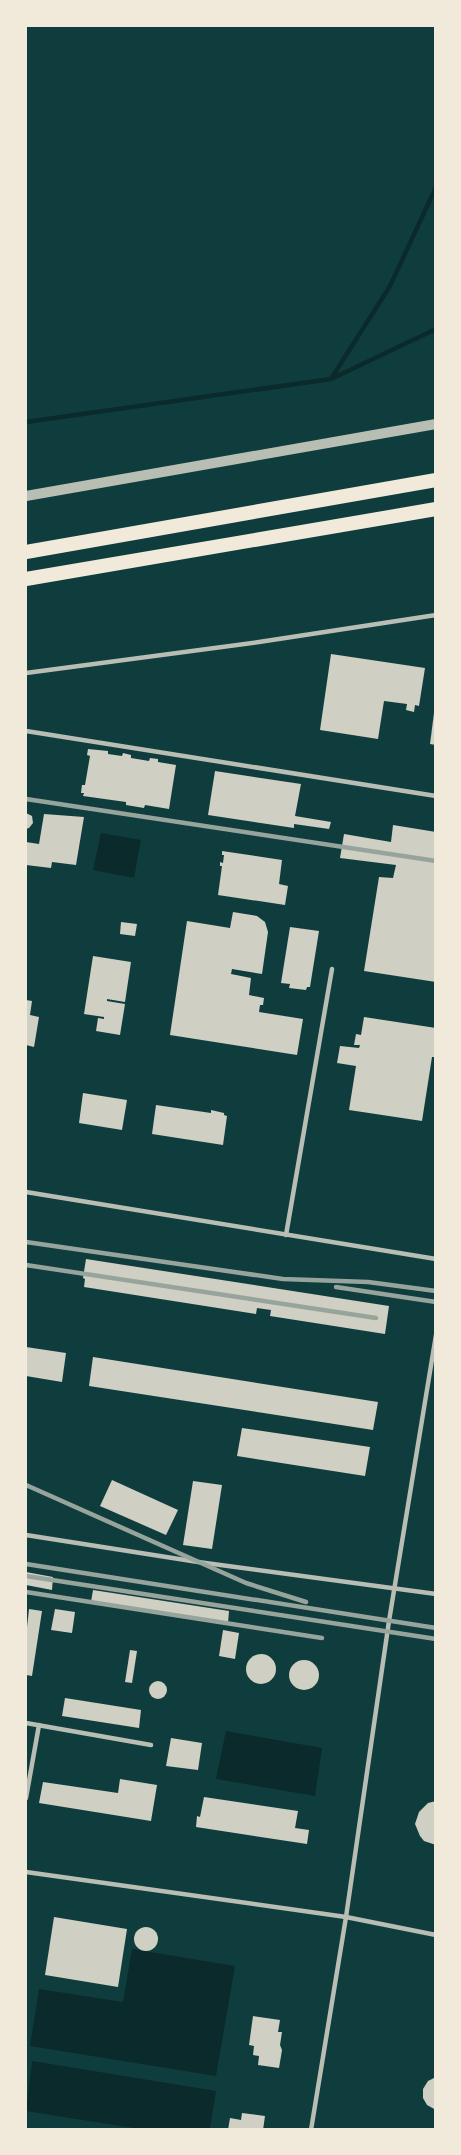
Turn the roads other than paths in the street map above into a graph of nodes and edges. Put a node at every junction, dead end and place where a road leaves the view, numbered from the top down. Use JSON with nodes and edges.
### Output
{"nodes":[{"id":1,"x":435,"y":423,"type":"edge"},
{"id":2,"x":435,"y":480,"type":"edge"},
{"id":3,"x":26,"y":496,"type":"edge"},
{"id":4,"x":435,"y":509,"type":"edge"},
{"id":5,"x":26,"y":552,"type":"edge"},
{"id":6,"x":26,"y":579,"type":"edge"},
{"id":7,"x":435,"y":615,"type":"edge"},
{"id":8,"x":26,"y":673,"type":"edge"},
{"id":9,"x":26,"y":731,"type":"edge"},
{"id":10,"x":435,"y":796,"type":"edge"},
{"id":11,"x":332,"y":969,"type":"dead end"},
{"id":12,"x":26,"y":1192,"type":"edge"},
{"id":13,"x":286,"y":1234,"type":"junction"},
{"id":14,"x":435,"y":1259,"type":"edge"},
{"id":15,"x":435,"y":1335,"type":"edge"},
{"id":16,"x":26,"y":1535,"type":"edge"},
{"id":17,"x":395,"y":1587,"type":"junction"},
{"id":18,"x":435,"y":1594,"type":"edge"},
{"id":19,"x":26,"y":1723,"type":"edge"},
{"id":20,"x":39,"y":1725,"type":"junction"},
{"id":21,"x":151,"y":1745,"type":"dead end"},
{"id":22,"x":26,"y":1798,"type":"edge"},
{"id":23,"x":26,"y":1872,"type":"edge"},
{"id":24,"x":346,"y":1917,"type":"junction"},
{"id":25,"x":435,"y":1935,"type":"edge"},
{"id":26,"x":311,"y":2130,"type":"edge"}],
"edges":[{"from":1,"to":3,"type":"street"},
{"from":2,"to":5,"type":"highway"},
{"from":4,"to":6,"type":"highway"},
{"from":7,"to":8,"type":"lane"},
{"from":9,"to":10,"type":"lane"},
{"from":11,"to":13,"type":"lane"},
{"from":12,"to":13,"type":"lane"},
{"from":13,"to":14,"type":"lane"},
{"from":15,"to":17,"type":"lane"},
{"from":16,"to":17,"type":"lane"},
{"from":17,"to":18,"type":"lane"},
{"from":17,"to":24,"type":"lane"},
{"from":19,"to":20,"type":"lane"},
{"from":20,"to":21,"type":"lane"},
{"from":20,"to":22,"type":"lane"},
{"from":23,"to":24,"type":"lane"},
{"from":24,"to":25,"type":"lane"},
{"from":24,"to":26,"type":"lane"}]}
